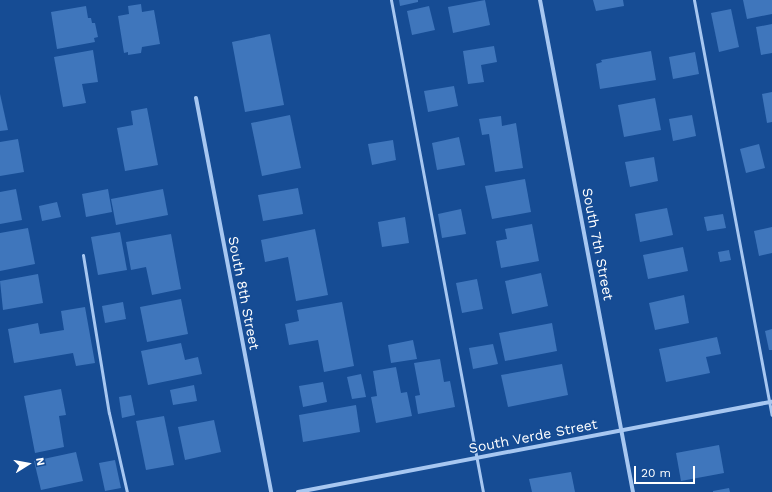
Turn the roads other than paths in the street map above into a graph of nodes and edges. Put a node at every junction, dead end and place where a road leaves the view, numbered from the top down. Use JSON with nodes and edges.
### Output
{"nodes":[{"id":1,"x":391,"y":0,"type":"edge"},
{"id":2,"x":540,"y":0,"type":"edge"},
{"id":3,"x":694,"y":0,"type":"edge"},
{"id":4,"x":196,"y":98,"type":"dead end"},
{"id":5,"x":83,"y":255,"type":"dead end"},
{"id":6,"x":771,"y":403,"type":"edge"},
{"id":7,"x":772,"y":415,"type":"edge"},
{"id":8,"x":622,"y":431,"type":"junction"},
{"id":9,"x":477,"y":458,"type":"junction"},
{"id":10,"x":127,"y":492,"type":"edge"},
{"id":11,"x":271,"y":492,"type":"edge"},
{"id":12,"x":298,"y":492,"type":"edge"},
{"id":13,"x":483,"y":492,"type":"edge"},
{"id":14,"x":633,"y":492,"type":"edge"}],
"edges":[{"from":1,"to":9,"type":"lane"},
{"from":2,"to":8,"type":"street","name":"South 7th Street"},
{"from":3,"to":6,"type":"lane"},
{"from":4,"to":11,"type":"street","name":"South 8th Street"},
{"from":5,"to":10,"type":"lane"},
{"from":6,"to":7,"type":"lane"},
{"from":6,"to":8,"type":"street","name":"South Verde Street"},
{"from":8,"to":9,"type":"street","name":"South Verde Street"},
{"from":8,"to":14,"type":"street","name":"South 7th Street"},
{"from":9,"to":12,"type":"street","name":"South Verde Street"},
{"from":9,"to":13,"type":"lane"}]}
